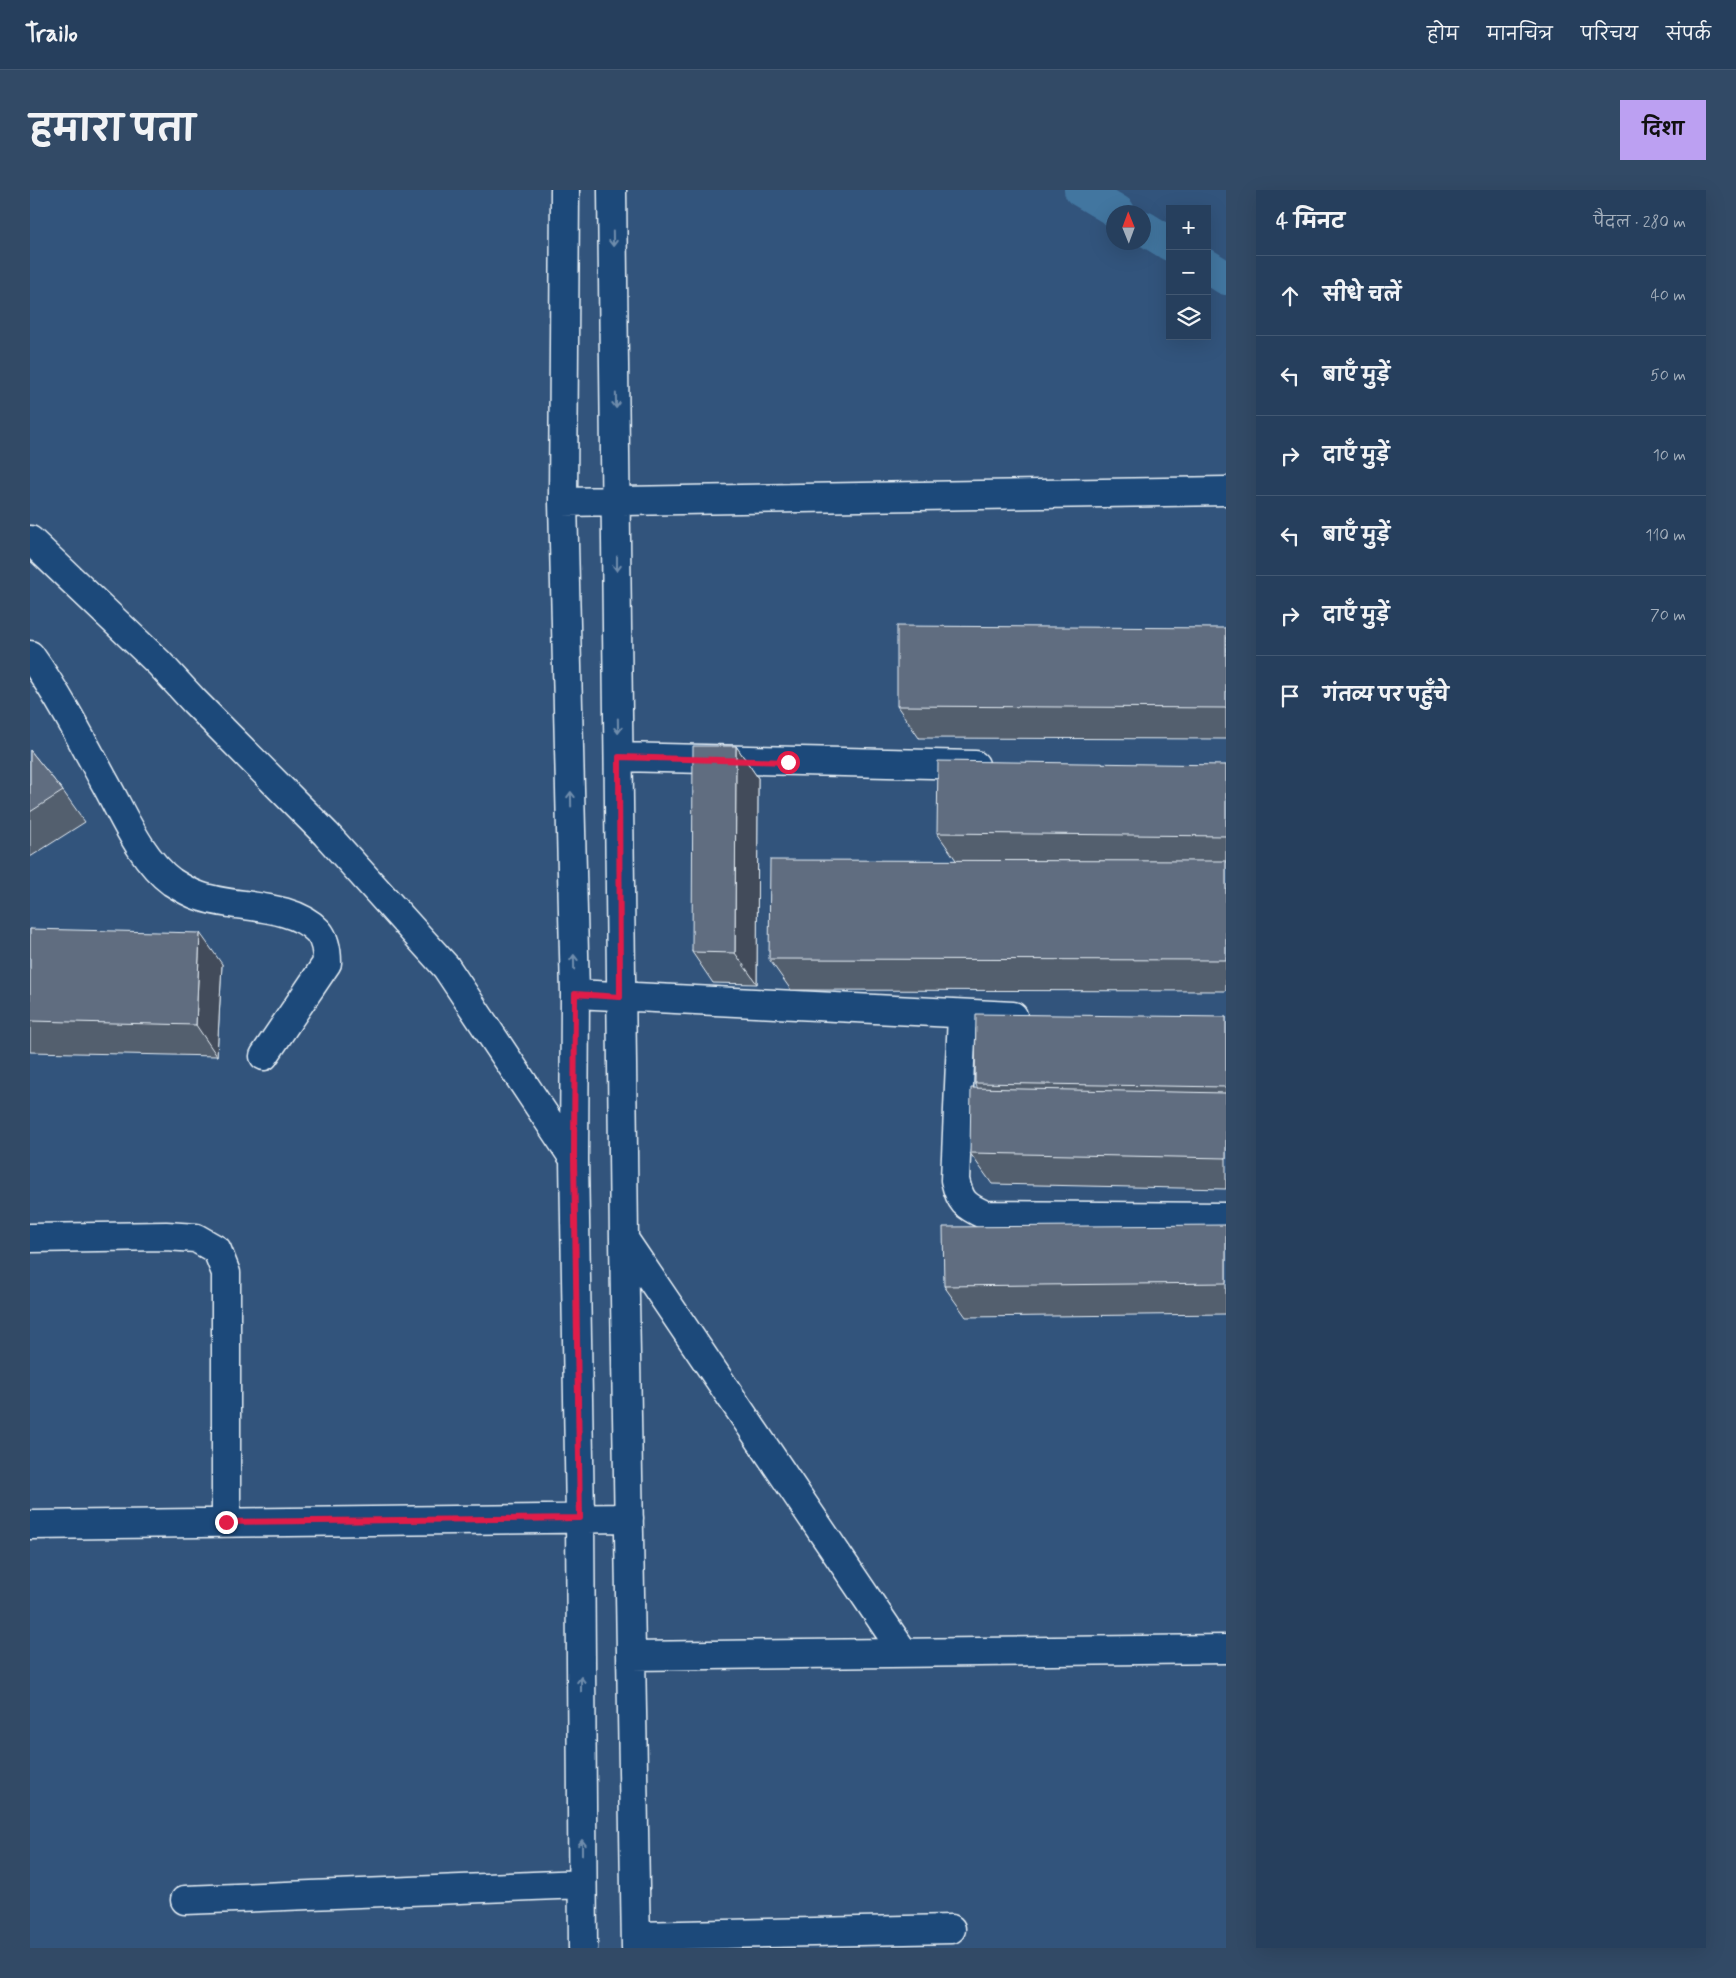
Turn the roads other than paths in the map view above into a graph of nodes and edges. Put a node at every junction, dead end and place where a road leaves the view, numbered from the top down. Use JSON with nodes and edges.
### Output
{"nodes":[{"id":1,"x":565,"y":190,"type":"edge"},
{"id":2,"x":612,"y":190,"type":"edge"},
{"id":3,"x":1226,"y":490,"type":"edge"},
{"id":4,"x":617,"y":501,"type":"junction"},
{"id":5,"x":563,"y":502,"type":"junction"},
{"id":6,"x":30,"y":540,"type":"edge"},
{"id":7,"x":30,"y":654,"type":"edge"},
{"id":8,"x":619,"y":757,"type":"junction"},
{"id":9,"x":997,"y":765,"type":"edge"},
{"id":10,"x":575,"y":994,"type":"junction"},
{"id":11,"x":620,"y":997,"type":"junction"},
{"id":12,"x":962,"y":1015,"type":"junction"},
{"id":13,"x":1040,"y":1017,"type":"edge"},
{"id":14,"x":264,"y":1056,"type":"dead end"},
{"id":15,"x":574,"y":1159,"type":"junction"},
{"id":16,"x":1226,"y":1217,"type":"edge"},
{"id":17,"x":30,"y":1238,"type":"edge"},
{"id":18,"x":624,"y":1240,"type":"junction"},
{"id":19,"x":580,"y":1518,"type":"junction"},
{"id":20,"x":630,"y":1518,"type":"junction"},
{"id":21,"x":226,"y":1522,"type":"junction"},
{"id":22,"x":30,"y":1525,"type":"edge"},
{"id":23,"x":1226,"y":1649,"type":"edge"},
{"id":24,"x":904,"y":1653,"type":"junction"},
{"id":25,"x":632,"y":1656,"type":"junction"},
{"id":26,"x":582,"y":1884,"type":"junction"},
{"id":27,"x":185,"y":1900,"type":"dead end"},
{"id":28,"x":951,"y":1929,"type":"dead end"},
{"id":29,"x":636,"y":1942,"type":"edge"},
{"id":30,"x":583,"y":1948,"type":"edge"}],
"edges":[{"from":1,"to":5,"type":"street"},
{"from":2,"to":4,"type":"street","one_way":true},
{"from":3,"to":4,"type":"street"},
{"from":4,"to":5,"type":"street"},
{"from":4,"to":8,"type":"street","one_way":true},
{"from":10,"to":5,"type":"street","one_way":true},
{"from":6,"to":15,"type":"street"},
{"from":7,"to":14,"type":"street"},
{"from":8,"to":9,"type":"street"},
{"from":8,"to":11,"type":"street"},
{"from":10,"to":11,"type":"street"},
{"from":10,"to":15,"type":"street"},
{"from":11,"to":12,"type":"street"},
{"from":11,"to":18,"type":"street"},
{"from":12,"to":13,"type":"street"},
{"from":12,"to":16,"type":"street"},
{"from":15,"to":19,"type":"street"},
{"from":17,"to":21,"type":"street"},
{"from":18,"to":20,"type":"street"},
{"from":18,"to":24,"type":"street"},
{"from":19,"to":20,"type":"street"},
{"from":19,"to":21,"type":"street"},
{"from":26,"to":19,"type":"street","one_way":true},
{"from":20,"to":25,"type":"street"},
{"from":21,"to":22,"type":"street"},
{"from":23,"to":24,"type":"street"},
{"from":24,"to":25,"type":"street"},
{"from":25,"to":29,"type":"street"},
{"from":26,"to":27,"type":"street"},
{"from":26,"to":30,"type":"street"},
{"from":28,"to":29,"type":"street"}]}
